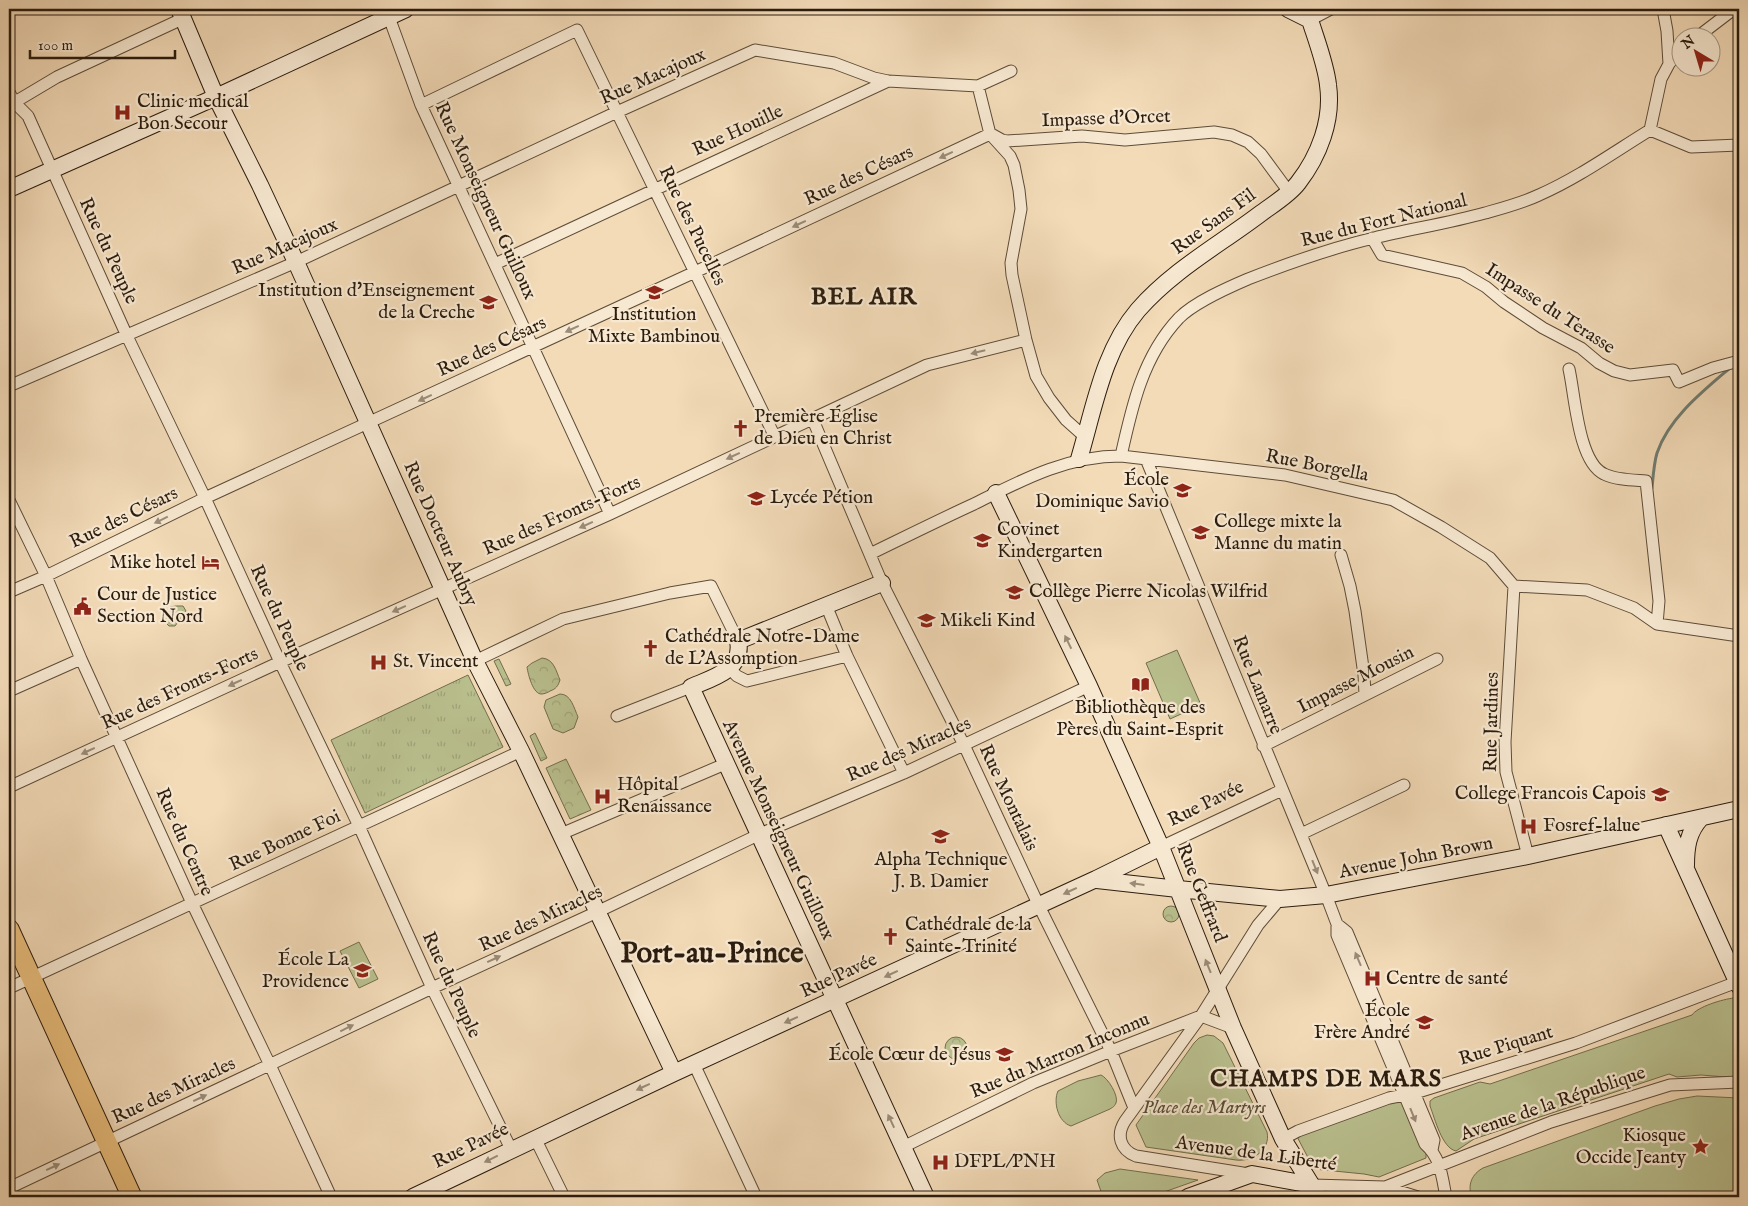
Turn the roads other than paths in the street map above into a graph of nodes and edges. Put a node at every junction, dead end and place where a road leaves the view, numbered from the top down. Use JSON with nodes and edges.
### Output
{"nodes":[{"id":1,"x":406,"y":9,"type":"edge"},
{"id":2,"x":1288,"y":9,"type":"edge"},
{"id":3,"x":1331,"y":9,"type":"edge"},
{"id":4,"x":1663,"y":9,"type":"edge"},
{"id":5,"x":1734,"y":9,"type":"edge"},
{"id":6,"x":387,"y":12,"type":"edge"},
{"id":7,"x":180,"y":14,"type":"edge"},
{"id":8,"x":1310,"y":14,"type":"edge"},
{"id":9,"x":1709,"y":28,"type":"edge"},
{"id":10,"x":1669,"y":64,"type":"joint"},
{"id":11,"x":1011,"y":71,"type":"dead end"},
{"id":12,"x":888,"y":81,"type":"junction"},
{"id":13,"x":978,"y":86,"type":"junction"},
{"id":14,"x":9,"y":92,"type":"edge"},
{"id":15,"x":216,"y":97,"type":"junction"},
{"id":16,"x":12,"y":105,"type":"edge"},
{"id":17,"x":421,"y":105,"type":"junction"},
{"id":18,"x":617,"y":112,"type":"junction"},
{"id":19,"x":1650,"y":130,"type":"junction"},
{"id":20,"x":990,"y":134,"type":"junction"},
{"id":21,"x":1739,"y":145,"type":"edge"},
{"id":22,"x":52,"y":170,"type":"junction"},
{"id":23,"x":458,"y":186,"type":"junction"},
{"id":24,"x":9,"y":189,"type":"edge"},
{"id":25,"x":654,"y":190,"type":"junction"},
{"id":26,"x":1289,"y":192,"type":"junction"},
{"id":27,"x":1372,"y":238,"type":"junction"},
{"id":28,"x":296,"y":262,"type":"junction"},
{"id":29,"x":495,"y":264,"type":"junction"},
{"id":30,"x":695,"y":272,"type":"junction"},
{"id":31,"x":128,"y":336,"type":"junction"},
{"id":32,"x":1026,"y":340,"type":"junction"},
{"id":33,"x":533,"y":347,"type":"junction"},
{"id":34,"x":1739,"y":361,"type":"edge"},
{"id":35,"x":1569,"y":369,"type":"dead end"},
{"id":36,"x":9,"y":386,"type":"edge"},
{"id":37,"x":813,"y":420,"type":"junction"},
{"id":38,"x":368,"y":424,"type":"junction"},
{"id":39,"x":775,"y":437,"type":"junction"},
{"id":40,"x":1085,"y":438,"type":"junction"},
{"id":41,"x":1121,"y":456,"type":"junction"},
{"id":42,"x":1146,"y":459,"type":"junction"},
{"id":43,"x":1079,"y":460,"type":"junction"},
{"id":44,"x":996,"y":493,"type":"junction"},
{"id":45,"x":205,"y":498,"type":"junction"},
{"id":46,"x":9,"y":500,"type":"edge"},
{"id":47,"x":610,"y":514,"type":"junction"},
{"id":48,"x":870,"y":554,"type":"junction"},
{"id":49,"x":1341,"y":555,"type":"dead end"},
{"id":50,"x":46,"y":576,"type":"junction"},
{"id":51,"x":882,"y":583,"type":"junction"},
{"id":52,"x":1514,"y":586,"type":"junction"},
{"id":53,"x":443,"y":589,"type":"junction"},
{"id":54,"x":9,"y":592,"type":"edge"},
{"id":55,"x":826,"y":605,"type":"junction"},
{"id":56,"x":1657,"y":624,"type":"junction"},
{"id":57,"x":1739,"y":636,"type":"edge"},
{"id":58,"x":738,"y":640,"type":"junction"},
{"id":59,"x":847,"y":656,"type":"junction"},
{"id":60,"x":81,"y":659,"type":"junction"},
{"id":61,"x":1437,"y":659,"type":"dead end"},
{"id":62,"x":475,"y":661,"type":"junction"},
{"id":63,"x":280,"y":662,"type":"junction"},
{"id":64,"x":729,"y":668,"type":"junction"},
{"id":65,"x":1089,"y":686,"type":"junction"},
{"id":66,"x":691,"y":687,"type":"junction"},
{"id":67,"x":9,"y":691,"type":"edge"},
{"id":68,"x":1365,"y":696,"type":"junction"},
{"id":69,"x":616,"y":716,"type":"dead end"},
{"id":70,"x":117,"y":737,"type":"junction"},
{"id":71,"x":964,"y":745,"type":"junction"},
{"id":72,"x":1264,"y":746,"type":"junction"},
{"id":73,"x":521,"y":751,"type":"junction"},
{"id":74,"x":725,"y":764,"type":"junction"},
{"id":75,"x":904,"y":773,"type":"junction"},
{"id":76,"x":1404,"y":785,"type":"dead end"},
{"id":77,"x":9,"y":787,"type":"edge"},
{"id":78,"x":1282,"y":790,"type":"junction"},
{"id":79,"x":1739,"y":809,"type":"edge"},
{"id":80,"x":1701,"y":818,"type":"junction"},
{"id":81,"x":1666,"y":825,"type":"junction"},
{"id":82,"x":359,"y":826,"type":"junction"},
{"id":83,"x":561,"y":834,"type":"junction"},
{"id":84,"x":760,"y":834,"type":"junction"},
{"id":85,"x":1301,"y":834,"type":"junction"},
{"id":86,"x":1161,"y":847,"type":"junction"},
{"id":87,"x":1528,"y":856,"type":"junction"},
{"id":88,"x":1686,"y":868,"type":"junction"},
{"id":89,"x":1096,"y":880,"type":"junction"},
{"id":90,"x":1178,"y":890,"type":"junction"},
{"id":91,"x":1326,"y":896,"type":"junction"},
{"id":92,"x":1280,"y":898,"type":"junction"},
{"id":93,"x":192,"y":903,"type":"junction"},
{"id":94,"x":1039,"y":906,"type":"junction"},
{"id":95,"x":597,"y":912,"type":"junction"},
{"id":96,"x":9,"y":929,"type":"edge"},
{"id":97,"x":32,"y":977,"type":"junction"},
{"id":98,"x":1738,"y":984,"type":"edge"},
{"id":99,"x":9,"y":988,"type":"edge"},
{"id":100,"x":432,"y":988,"type":"junction"},
{"id":101,"x":1218,"y":990,"type":"junction"},
{"id":102,"x":836,"y":1000,"type":"junction"},
{"id":103,"x":1201,"y":1016,"type":"junction"},
{"id":104,"x":1234,"y":1028,"type":"junction"},
{"id":105,"x":1111,"y":1050,"type":"junction"},
{"id":106,"x":694,"y":1064,"type":"junction"},
{"id":107,"x":270,"y":1065,"type":"junction"},
{"id":108,"x":674,"y":1073,"type":"junction"},
{"id":109,"x":1739,"y":1082,"type":"edge"},
{"id":110,"x":1410,"y":1094,"type":"junction"},
{"id":111,"x":1134,"y":1108,"type":"junction"},
{"id":112,"x":535,"y":1138,"type":"junction"},
{"id":113,"x":1283,"y":1139,"type":"junction"},
{"id":114,"x":108,"y":1142,"type":"junction"},
{"id":115,"x":903,"y":1147,"type":"junction"},
{"id":116,"x":510,"y":1149,"type":"junction"},
{"id":117,"x":1440,"y":1165,"type":"junction"},
{"id":118,"x":1252,"y":1174,"type":"junction"},
{"id":119,"x":1385,"y":1187,"type":"junction"},
{"id":120,"x":9,"y":1188,"type":"edge"},
{"id":121,"x":1315,"y":1191,"type":"edge"},
{"id":122,"x":132,"y":1197,"type":"edge"},
{"id":123,"x":331,"y":1197,"type":"edge"},
{"id":124,"x":413,"y":1197,"type":"edge"},
{"id":125,"x":564,"y":1197,"type":"edge"},
{"id":126,"x":756,"y":1197,"type":"edge"},
{"id":127,"x":926,"y":1197,"type":"edge"},
{"id":128,"x":1188,"y":1197,"type":"edge"},
{"id":129,"x":1418,"y":1197,"type":"edge"},
{"id":130,"x":1446,"y":1197,"type":"edge"}],
"edges":[{"from":1,"to":6,"type":"street"},
{"from":2,"to":8,"type":"street"},
{"from":3,"to":8,"type":"street"},
{"from":4,"to":10,"type":"street"},
{"from":5,"to":9,"type":"street"},
{"from":6,"to":15,"type":"street"},
{"from":6,"to":17,"type":"street","name":"Rue Monseigneur Guilloux"},
{"from":7,"to":15,"type":"street","name":"Rue Docteur Aubry"},
{"from":7,"to":16,"type":"street"},
{"from":8,"to":26,"type":"street","name":"Rue Sans Fil"},
{"from":10,"to":19,"type":"street"},
{"from":11,"to":13,"type":"street"},
{"from":12,"to":13,"type":"street","name":"Rue Macajoux"},
{"from":12,"to":18,"type":"street","name":"Rue Macajoux"},
{"from":12,"to":25,"type":"street","name":"Rue Houille"},
{"from":13,"to":20,"type":"street"},
{"from":14,"to":16,"type":"street","name":"Rue du Peuple"},
{"from":15,"to":22,"type":"street"},
{"from":15,"to":28,"type":"street","name":"Rue Docteur Aubry"},
{"from":16,"to":22,"type":"street","name":"Rue du Peuple"},
{"from":17,"to":18,"type":"street","name":"Rue des Pucelles"},
{"from":17,"to":23,"type":"street","name":"Rue Monseigneur Guilloux"},
{"from":18,"to":23,"type":"street","name":"Rue Macajoux"},
{"from":18,"to":25,"type":"street","name":"Rue des Pucelles"},
{"from":19,"to":21,"type":"street"},
{"from":19,"to":27,"type":"street","name":"Rue du Fort National"},
{"from":20,"to":26,"type":"street","name":"Impasse d'Orcet"},
{"from":20,"to":30,"type":"street","name":"Rue des Césars","one_way":true},
{"from":20,"to":32,"type":"street"},
{"from":22,"to":24,"type":"street"},
{"from":22,"to":31,"type":"street","name":"Rue du Peuple"},
{"from":23,"to":28,"type":"street","name":"Rue Macajoux"},
{"from":23,"to":29,"type":"street","name":"Rue Monseigneur Guilloux"},
{"from":25,"to":29,"type":"street","name":"Rue Houille"},
{"from":25,"to":30,"type":"street","name":"Rue des Pucelles"},
{"from":26,"to":40,"type":"street","name":"Rue Sans Fil"},
{"from":27,"to":34,"type":"street","name":"Impasse du Terasse"},
{"from":27,"to":41,"type":"street","name":"Rue du Fort National"},
{"from":28,"to":31,"type":"street","name":"Rue Macajoux"},
{"from":28,"to":38,"type":"street","name":"Rue Docteur Aubry"},
{"from":29,"to":33,"type":"street","name":"Rue Monseigneur Guilloux"},
{"from":30,"to":33,"type":"street","name":"Rue des Césars","one_way":true},
{"from":30,"to":39,"type":"street","name":"Rue des Pucelles"},
{"from":31,"to":36,"type":"street","name":"Rue Macajoux"},
{"from":31,"to":45,"type":"street","name":"Rue du Peuple"},
{"from":32,"to":37,"type":"street","name":"Rue des Fronts-Forts","one_way":true},
{"from":32,"to":40,"type":"street"},
{"from":33,"to":38,"type":"street","name":"Rue des Césars","one_way":true},
{"from":33,"to":47,"type":"street","name":"Rue Monseigneur Guilloux"},
{"from":35,"to":56,"type":"street"},
{"from":37,"to":39,"type":"street","name":"Rue des Fronts-Forts"},
{"from":37,"to":48,"type":"street","name":"Rue Montalais"},
{"from":38,"to":45,"type":"street","name":"Rue des Césars"},
{"from":38,"to":53,"type":"street","name":"Rue Docteur Aubry"},
{"from":39,"to":47,"type":"street","name":"Rue des Fronts-Forts","one_way":true},
{"from":40,"to":43,"type":"street","name":"Rue Sans Fil"},
{"from":41,"to":42,"type":"street","name":"Rue Borgella"},
{"from":41,"to":43,"type":"street","name":"Rue Borgella"},
{"from":42,"to":52,"type":"street","name":"Rue Borgella"},
{"from":42,"to":72,"type":"street","name":"Rue Lamarre"},
{"from":43,"to":44,"type":"street","name":"Rue Borgella"},
{"from":44,"to":48,"type":"street","name":"Rue Borgella"},
{"from":65,"to":44,"type":"street","name":"Rue Geffrard","one_way":true},
{"from":45,"to":50,"type":"street","name":"Rue des Césars","one_way":true},
{"from":45,"to":63,"type":"street","name":"Rue du Peuple"},
{"from":46,"to":50,"type":"street","name":"Rue du Centre"},
{"from":47,"to":53,"type":"street","name":"Rue des Fronts-Forts","one_way":true},
{"from":48,"to":51,"type":"street","name":"Rue Montalais"},
{"from":49,"to":68,"type":"street"},
{"from":50,"to":54,"type":"street","name":"Rue des Césars"},
{"from":50,"to":60,"type":"street","name":"Rue du Centre"},
{"from":51,"to":55,"type":"street"},
{"from":51,"to":71,"type":"street","name":"Rue Montalais"},
{"from":52,"to":56,"type":"street"},
{"from":52,"to":87,"type":"street","name":"Rue Jardines"},
{"from":53,"to":62,"type":"street","name":"Rue Docteur Aubry"},
{"from":53,"to":63,"type":"street","name":"Rue des Fronts-Forts","one_way":true},
{"from":55,"to":58,"type":"street"},
{"from":55,"to":59,"type":"street"},
{"from":56,"to":57,"type":"street"},
{"from":58,"to":62,"type":"street"},
{"from":58,"to":64,"type":"street"},
{"from":59,"to":64,"type":"street"},
{"from":59,"to":75,"type":"street"},
{"from":60,"to":67,"type":"street"},
{"from":60,"to":70,"type":"street","name":"Rue du Centre"},
{"from":61,"to":68,"type":"street","name":"Impasse Mousin"},
{"from":62,"to":73,"type":"street","name":"Rue Docteur Aubry"},
{"from":63,"to":70,"type":"street","name":"Rue des Fronts-Forts","one_way":true},
{"from":63,"to":82,"type":"street","name":"Rue du Peuple"},
{"from":64,"to":66,"type":"street"},
{"from":65,"to":71,"type":"street","name":"Rue des Miracles"},
{"from":65,"to":86,"type":"street","name":"Rue Geffrard"},
{"from":66,"to":69,"type":"street"},
{"from":66,"to":74,"type":"street","name":"Avenue Monseigneur Guilloux"},
{"from":68,"to":72,"type":"street","name":"Impasse Mousin"},
{"from":70,"to":77,"type":"street","name":"Rue des Fronts-Forts","one_way":true},
{"from":70,"to":93,"type":"street","name":"Rue du Centre"},
{"from":71,"to":75,"type":"street","name":"Rue des Miracles"},
{"from":71,"to":94,"type":"street","name":"Rue Montalais"},
{"from":72,"to":78,"type":"street","name":"Rue Lamarre"},
{"from":73,"to":82,"type":"street","name":"Rue Bonne Foi"},
{"from":73,"to":83,"type":"street","name":"Rue Docteur Aubry"},
{"from":74,"to":83,"type":"street"},
{"from":74,"to":84,"type":"street","name":"Avenue Monseigneur Guilloux"},
{"from":75,"to":84,"type":"street","name":"Rue des Miracles"},
{"from":76,"to":85,"type":"street"},
{"from":78,"to":85,"type":"street","name":"Rue Lamarre"},
{"from":78,"to":86,"type":"street","name":"Rue Pavée"},
{"from":79,"to":80,"type":"street","name":"Avenue John Brown"},
{"from":80,"to":81,"type":"street","name":"Avenue John Brown"},
{"from":80,"to":88,"type":"street"},
{"from":81,"to":87,"type":"street","name":"Avenue John Brown"},
{"from":81,"to":88,"type":"street"},
{"from":82,"to":93,"type":"street","name":"Rue Bonne Foi"},
{"from":82,"to":100,"type":"street","name":"Rue du Peuple"},
{"from":83,"to":95,"type":"street","name":"Rue Docteur Aubry"},
{"from":84,"to":95,"type":"street","name":"Rue des Miracles"},
{"from":84,"to":102,"type":"street","name":"Avenue Monseigneur Guilloux"},
{"from":85,"to":91,"type":"street","name":"Rue Lamarre","one_way":true},
{"from":86,"to":89,"type":"street","name":"Rue Pavée"},
{"from":86,"to":90,"type":"street","name":"Rue Geffrard"},
{"from":87,"to":91,"type":"street","name":"Avenue John Brown"},
{"from":88,"to":98,"type":"street"},
{"from":90,"to":89,"type":"street","name":"Avenue John Brown","one_way":true},
{"from":89,"to":94,"type":"street","name":"Rue Pavée","one_way":true},
{"from":90,"to":92,"type":"street","name":"Avenue John Brown"},
{"from":101,"to":90,"type":"street","name":"Rue Geffrard","one_way":true},
{"from":91,"to":92,"type":"street","name":"Avenue John Brown"},
{"from":91,"to":110,"type":"street","name":"Rue Lamarre"},
{"from":92,"to":101,"type":"street"},
{"from":93,"to":97,"type":"street","name":"Rue Bonne Foi"},
{"from":93,"to":107,"type":"street","name":"Rue du Centre"},
{"from":94,"to":102,"type":"street","name":"Rue Pavée","one_way":true},
{"from":94,"to":105,"type":"street","name":"Rue Montalais"},
{"from":100,"to":95,"type":"street","name":"Rue des Miracles","one_way":true},
{"from":95,"to":108,"type":"street","name":"Rue Docteur Aubry"},
{"from":96,"to":97,"type":"main road"},
{"from":97,"to":99,"type":"street","name":"Rue Bonne Foi"},
{"from":97,"to":114,"type":"main road"},
{"from":98,"to":110,"type":"street","name":"Rue Piquant"},
{"from":107,"to":100,"type":"street","name":"Rue des Miracles","one_way":true},
{"from":100,"to":116,"type":"street","name":"Rue du Peuple"},
{"from":101,"to":103,"type":"street"},
{"from":101,"to":104,"type":"street","name":"Rue Geffrard"},
{"from":102,"to":106,"type":"street","name":"Rue Pavée","one_way":true},
{"from":115,"to":102,"type":"street","name":"Avenue Monseigneur Guilloux","one_way":true},
{"from":103,"to":104,"type":"street"},
{"from":103,"to":105,"type":"street","name":"Rue du Marron Inconnu"},
{"from":103,"to":111,"type":"street"},
{"from":104,"to":113,"type":"street","name":"Rue Geffrard"},
{"from":105,"to":111,"type":"street","name":"Rue Montalais"},
{"from":105,"to":115,"type":"street","name":"Rue du Marron Inconnu"},
{"from":106,"to":108,"type":"street","name":"Rue Pavée"},
{"from":106,"to":126,"type":"street"},
{"from":114,"to":107,"type":"street","name":"Rue des Miracles","one_way":true},
{"from":107,"to":123,"type":"street","name":"Rue du Centre"},
{"from":108,"to":112,"type":"street","name":"Rue Pavée","one_way":true},
{"from":109,"to":117,"type":"street","name":"Avenue de la République"},
{"from":110,"to":113,"type":"street","name":"Rue Piquant"},
{"from":110,"to":117,"type":"street","name":"Rue Lamarre"},
{"from":111,"to":118,"type":"street","name":"Avenue de la Liberté"},
{"from":112,"to":116,"type":"street","name":"Rue Pavée"},
{"from":112,"to":125,"type":"street"},
{"from":113,"to":121,"type":"street","name":"Rue Geffrard"},
{"from":120,"to":114,"type":"street","name":"Rue des Miracles","one_way":true},
{"from":114,"to":122,"type":"main road"},
{"from":115,"to":127,"type":"street","name":"Avenue Monseigneur Guilloux"},
{"from":116,"to":124,"type":"street","name":"Rue Pavée","one_way":true},
{"from":117,"to":119,"type":"street","name":"Avenue de la République"},
{"from":117,"to":130,"type":"street","name":"Rue Lamarre"},
{"from":118,"to":121,"type":"street","name":"Avenue de la Liberté"},
{"from":118,"to":128,"type":"street"},
{"from":119,"to":121,"type":"street","name":"Avenue de la Liberté"},
{"from":119,"to":129,"type":"street","name":"Avenue de la Liberté"}]}
